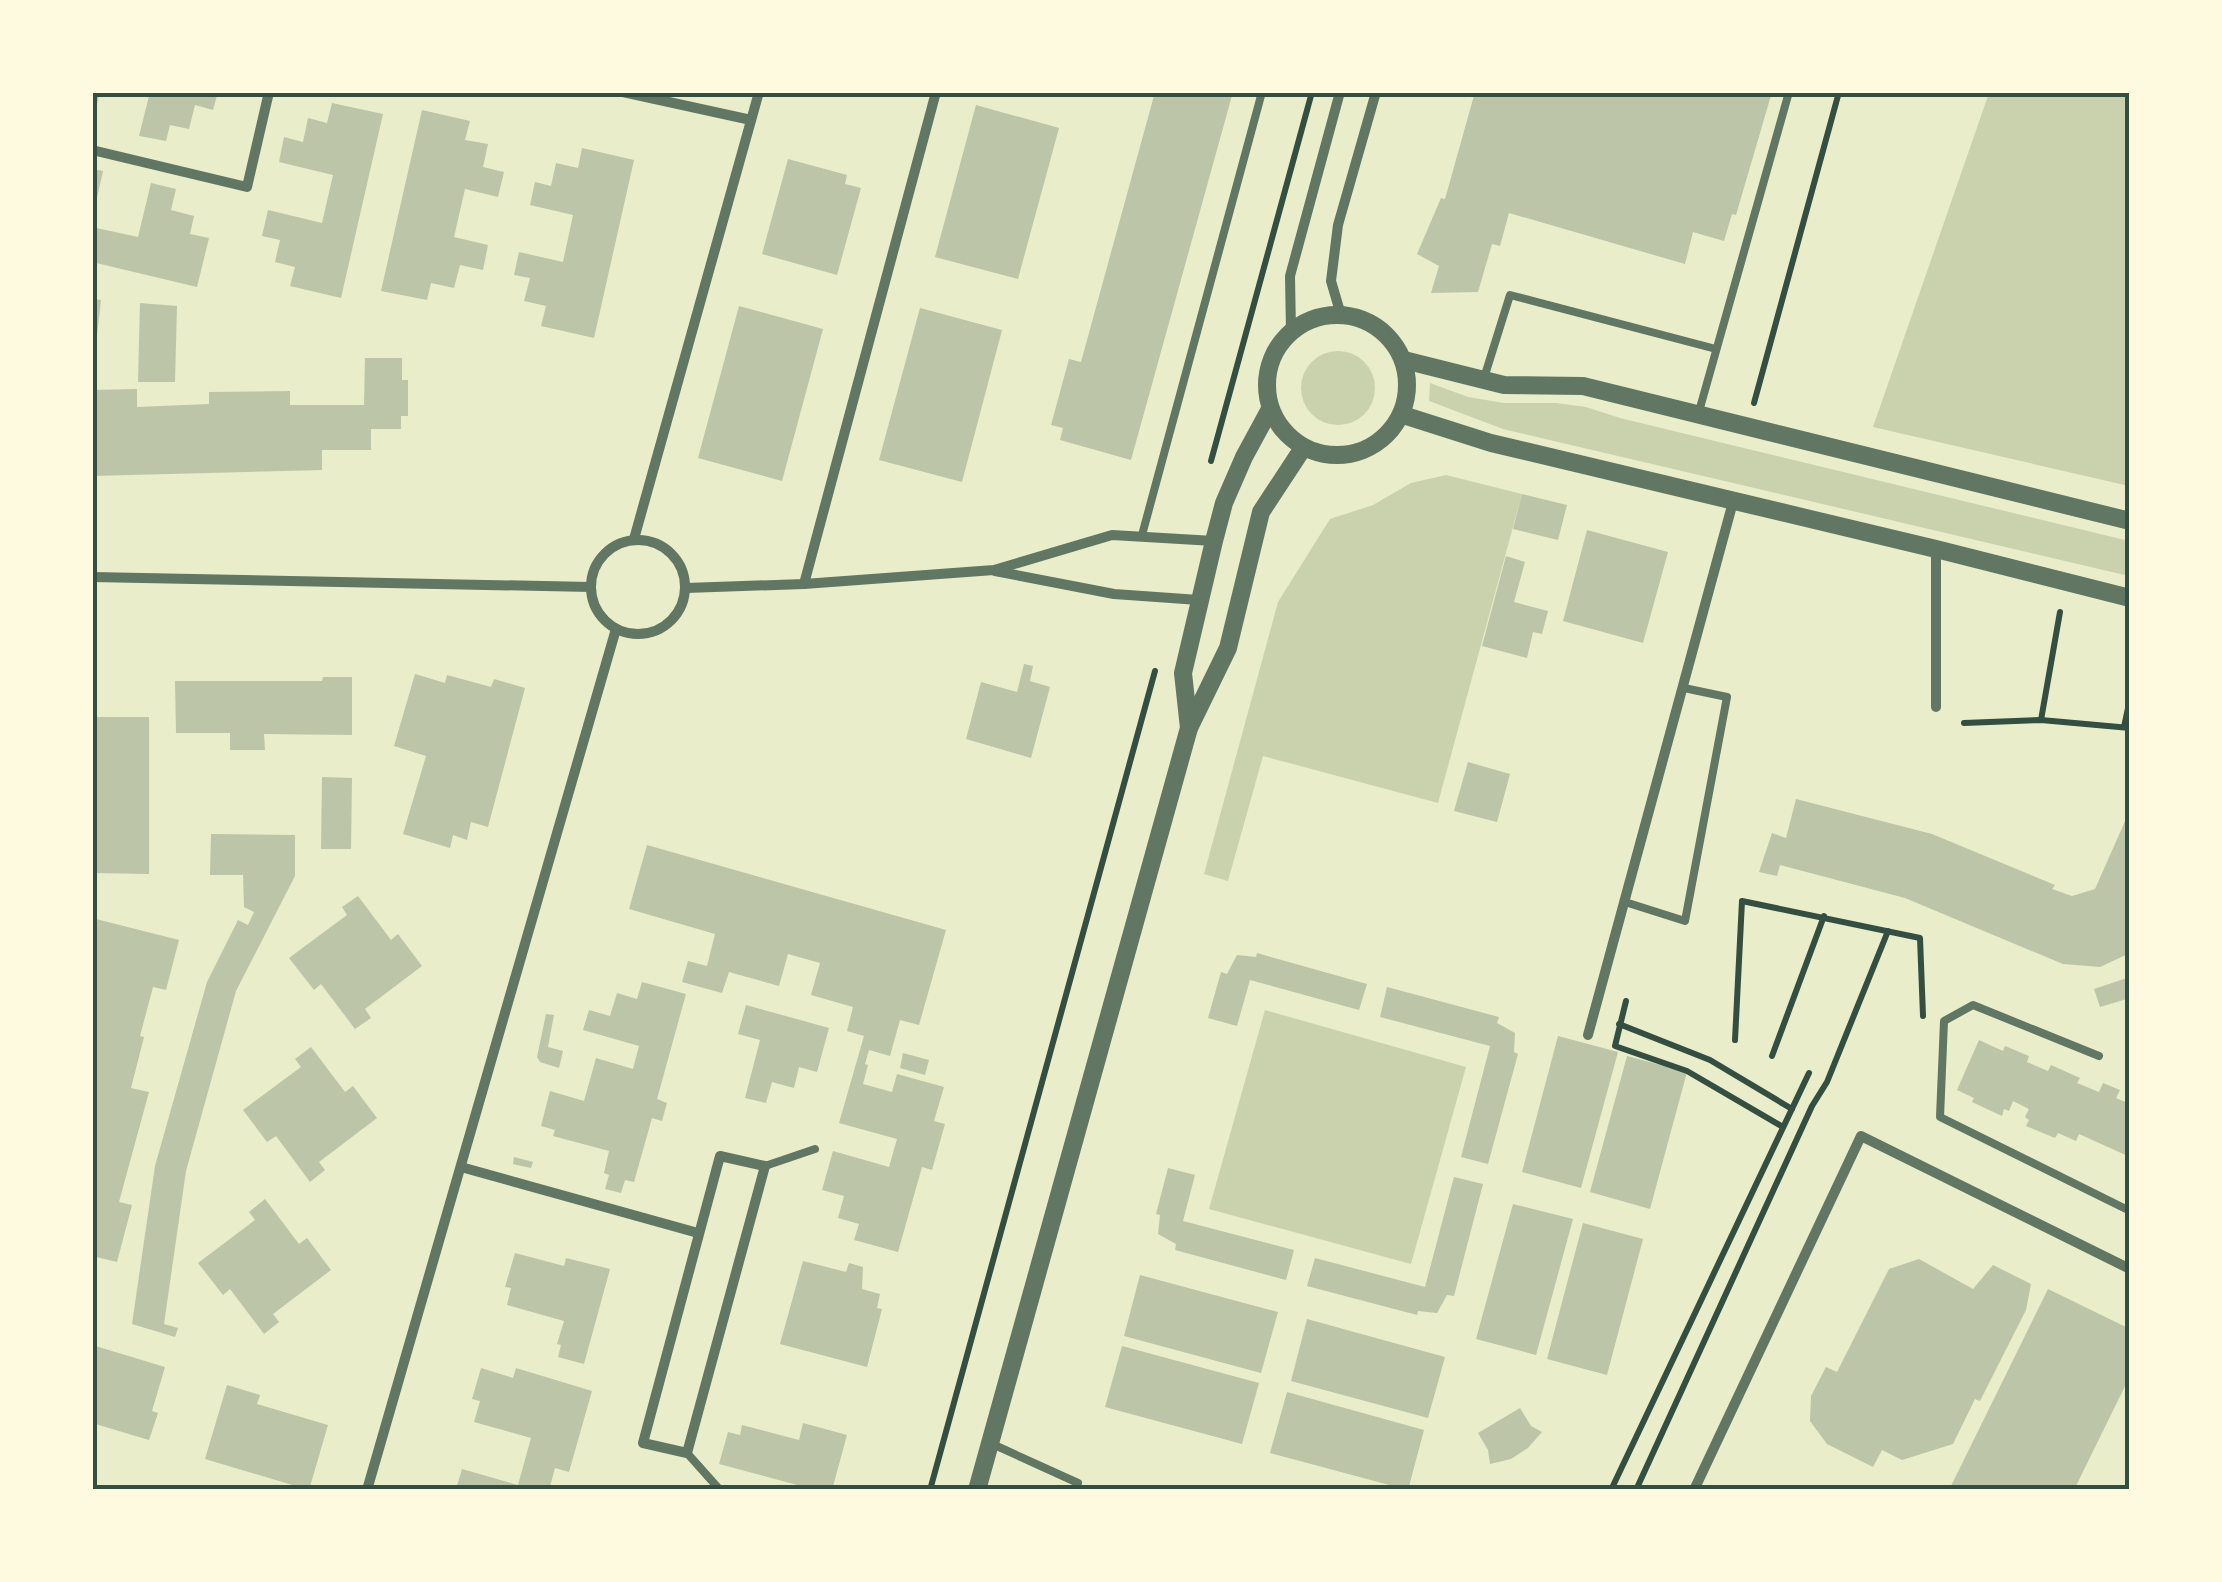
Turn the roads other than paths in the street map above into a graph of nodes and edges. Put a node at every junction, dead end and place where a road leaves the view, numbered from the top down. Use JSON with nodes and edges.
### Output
{"nodes":[{"id":1,"x":269,"y":92,"type":"edge"},
{"id":2,"x":623,"y":92,"type":"edge"},
{"id":3,"x":696,"y":92,"type":"edge"},
{"id":4,"x":759,"y":92,"type":"edge"},
{"id":5,"x":936,"y":92,"type":"edge"},
{"id":6,"x":1262,"y":92,"type":"edge"},
{"id":7,"x":1340,"y":92,"type":"edge"},
{"id":8,"x":1376,"y":92,"type":"edge"},
{"id":9,"x":1789,"y":92,"type":"edge"},
{"id":10,"x":692,"y":108,"type":"junction"},
{"id":11,"x":751,"y":120,"type":"junction"},
{"id":12,"x":92,"y":150,"type":"edge"},
{"id":13,"x":1342,"y":315,"type":"junction"},
{"id":14,"x":1291,"y":332,"type":"junction"},
{"id":15,"x":1716,"y":348,"type":"junction"},
{"id":16,"x":1404,"y":360,"type":"junction"},
{"id":17,"x":1483,"y":380,"type":"junction"},
{"id":18,"x":1270,"y":409,"type":"junction"},
{"id":19,"x":1402,"y":415,"type":"junction"},
{"id":20,"x":1698,"y":415,"type":"junction"},
{"id":21,"x":1303,"y":448,"type":"junction"},
{"id":22,"x":1733,"y":502,"type":"junction"},
{"id":23,"x":2130,"y":521,"type":"edge"},
{"id":24,"x":1142,"y":535,"type":"junction"},
{"id":25,"x":634,"y":539,"type":"junction"},
{"id":26,"x":1214,"y":540,"type":"junction"},
{"id":27,"x":1936,"y":549,"type":"junction"},
{"id":28,"x":994,"y":570,"type":"junction"},
{"id":29,"x":92,"y":577,"type":"edge"},
{"id":30,"x":804,"y":584,"type":"junction"},
{"id":31,"x":591,"y":587,"type":"junction"},
{"id":32,"x":686,"y":588,"type":"junction"},
{"id":33,"x":2130,"y":598,"type":"edge"},
{"id":34,"x":1199,"y":600,"type":"junction"},
{"id":35,"x":616,"y":629,"type":"junction"},
{"id":36,"x":1684,"y":688,"type":"junction"},
{"id":37,"x":1936,"y":706,"type":"dead end"},
{"id":38,"x":1189,"y":728,"type":"junction"},
{"id":39,"x":1625,"y":902,"type":"junction"},
{"id":40,"x":1588,"y":1035,"type":"dead end"},
{"id":41,"x":2098,"y":1056,"type":"dead end"},
{"id":42,"x":814,"y":1149,"type":"dead end"},
{"id":43,"x":765,"y":1166,"type":"junction"},
{"id":44,"x":460,"y":1167,"type":"junction"},
{"id":45,"x":2130,"y":1210,"type":"edge"},
{"id":46,"x":698,"y":1233,"type":"junction"},
{"id":47,"x":2130,"y":1269,"type":"edge"},
{"id":48,"x":990,"y":1443,"type":"junction"},
{"id":49,"x":687,"y":1453,"type":"junction"},
{"id":50,"x":1078,"y":1483,"type":"dead end"},
{"id":51,"x":977,"y":1488,"type":"edge"},
{"id":52,"x":367,"y":1490,"type":"edge"},
{"id":53,"x":720,"y":1490,"type":"edge"},
{"id":54,"x":1694,"y":1490,"type":"edge"}],
"edges":[{"from":1,"to":12,"type":"street"},
{"from":2,"to":10,"type":"street"},
{"from":3,"to":10,"type":"street"},
{"from":4,"to":11,"type":"street"},
{"from":5,"to":30,"type":"street"},
{"from":6,"to":24,"type":"lane"},
{"from":7,"to":14,"type":"street"},
{"from":8,"to":13,"type":"street"},
{"from":9,"to":15,"type":"lane"},
{"from":10,"to":11,"type":"street"},
{"from":11,"to":25,"type":"street"},
{"from":13,"to":14,"type":"street"},
{"from":13,"to":16,"type":"street"},
{"from":14,"to":18,"type":"street"},
{"from":15,"to":17,"type":"lane"},
{"from":15,"to":20,"type":"lane"},
{"from":16,"to":17,"type":"street"},
{"from":16,"to":19,"type":"street"},
{"from":17,"to":20,"type":"street"},
{"from":18,"to":21,"type":"street"},
{"from":18,"to":26,"type":"street"},
{"from":19,"to":21,"type":"street"},
{"from":19,"to":22,"type":"street"},
{"from":20,"to":23,"type":"street"},
{"from":21,"to":38,"type":"street"},
{"from":22,"to":27,"type":"street"},
{"from":22,"to":36,"type":"street"},
{"from":24,"to":26,"type":"street"},
{"from":24,"to":28,"type":"street"},
{"from":25,"to":31,"type":"street"},
{"from":25,"to":32,"type":"street"},
{"from":26,"to":34,"type":"street"},
{"from":27,"to":33,"type":"street"},
{"from":27,"to":37,"type":"street"},
{"from":28,"to":30,"type":"street"},
{"from":28,"to":34,"type":"street"},
{"from":29,"to":31,"type":"street"},
{"from":30,"to":32,"type":"street"},
{"from":31,"to":35,"type":"street"},
{"from":32,"to":35,"type":"street"},
{"from":34,"to":38,"type":"street"},
{"from":35,"to":44,"type":"street"},
{"from":36,"to":39,"type":"street"},
{"from":36,"to":39,"type":"lane"},
{"from":38,"to":48,"type":"street"},
{"from":39,"to":40,"type":"street"},
{"from":41,"to":45,"type":"lane"},
{"from":42,"to":43,"type":"lane"},
{"from":43,"to":46,"type":"street"},
{"from":43,"to":49,"type":"street"},
{"from":44,"to":46,"type":"street"},
{"from":44,"to":52,"type":"street"},
{"from":46,"to":49,"type":"street"},
{"from":47,"to":54,"type":"street"},
{"from":48,"to":50,"type":"lane"},
{"from":48,"to":51,"type":"street"},
{"from":49,"to":53,"type":"lane"}]}
